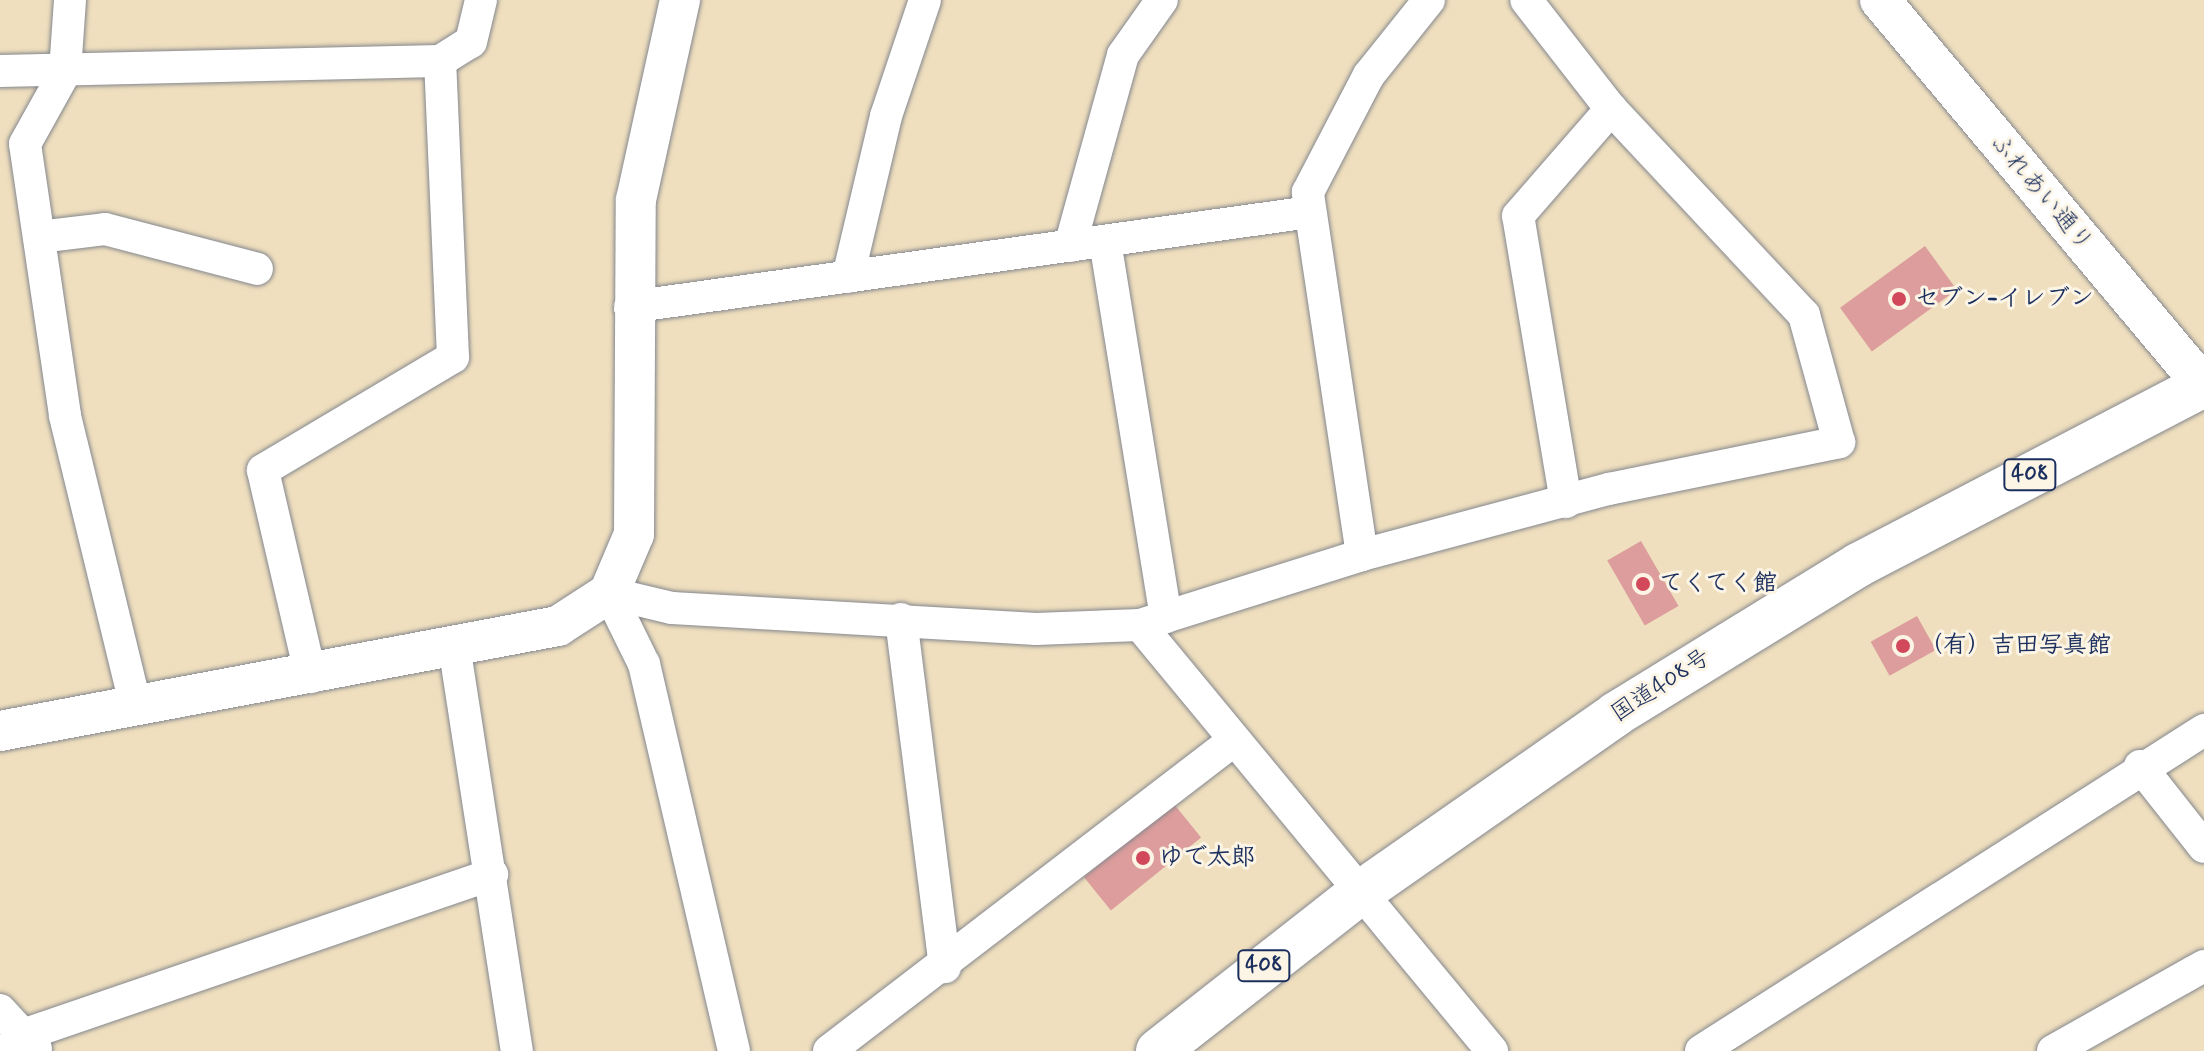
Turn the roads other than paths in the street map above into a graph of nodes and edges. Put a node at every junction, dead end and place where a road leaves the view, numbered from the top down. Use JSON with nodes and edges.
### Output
{"nodes":[{"id":1,"x":70,"y":0,"type":"edge"},
{"id":2,"x":481,"y":0,"type":"edge"},
{"id":3,"x":680,"y":0,"type":"edge"},
{"id":4,"x":925,"y":0,"type":"edge"},
{"id":5,"x":1162,"y":0,"type":"edge"},
{"id":6,"x":1429,"y":0,"type":"edge"},
{"id":7,"x":1880,"y":0,"type":"edge"},
{"id":8,"x":1541,"y":6,"type":"edge"},
{"id":9,"x":440,"y":61,"type":"junction"},
{"id":10,"x":0,"y":71,"type":"edge"},
{"id":11,"x":65,"y":72,"type":"junction"},
{"id":12,"x":1611,"y":109,"type":"junction"},
{"id":13,"x":1310,"y":212,"type":"junction"},
{"id":14,"x":39,"y":237,"type":"junction"},
{"id":15,"x":1105,"y":241,"type":"junction"},
{"id":16,"x":1070,"y":246,"type":"junction"},
{"id":17,"x":257,"y":269,"type":"dead end"},
{"id":18,"x":848,"y":277,"type":"junction"},
{"id":19,"x":630,"y":307,"type":"junction"},
{"id":20,"x":2203,"y":385,"type":"edge"},
{"id":21,"x":1566,"y":502,"type":"junction"},
{"id":22,"x":1362,"y":555,"type":"junction"},
{"id":23,"x":609,"y":593,"type":"junction"},
{"id":24,"x":901,"y":619,"type":"junction"},
{"id":25,"x":1153,"y":621,"type":"junction"},
{"id":26,"x":454,"y":645,"type":"junction"},
{"id":27,"x":311,"y":677,"type":"junction"},
{"id":28,"x":136,"y":708,"type":"junction"},
{"id":29,"x":2204,"y":730,"type":"edge"},
{"id":30,"x":0,"y":731,"type":"edge"},
{"id":31,"x":1233,"y":741,"type":"junction"},
{"id":32,"x":2140,"y":766,"type":"junction"},
{"id":33,"x":2204,"y":847,"type":"edge"},
{"id":34,"x":492,"y":874,"type":"junction"},
{"id":35,"x":1357,"y":895,"type":"junction"},
{"id":36,"x":2204,"y":966,"type":"edge"},
{"id":37,"x":945,"y":967,"type":"junction"},
{"id":38,"x":0,"y":1010,"type":"edge"},
{"id":39,"x":22,"y":1046,"type":"edge"},
{"id":40,"x":516,"y":1051,"type":"edge"},
{"id":41,"x":734,"y":1051,"type":"edge"},
{"id":42,"x":829,"y":1051,"type":"edge"},
{"id":43,"x":1158,"y":1051,"type":"edge"},
{"id":44,"x":1492,"y":1051,"type":"edge"},
{"id":45,"x":1701,"y":1051,"type":"edge"},
{"id":46,"x":2053,"y":1051,"type":"edge"}],
"edges":[{"from":1,"to":11,"type":"street"},
{"from":2,"to":9,"type":"street"},
{"from":3,"to":19,"type":"street"},
{"from":4,"to":18,"type":"street"},
{"from":5,"to":16,"type":"street"},
{"from":6,"to":13,"type":"street"},
{"from":7,"to":20,"type":"street","name":"ふれあい通り"},
{"from":8,"to":12,"type":"street"},
{"from":9,"to":11,"type":"street"},
{"from":9,"to":27,"type":"street"},
{"from":10,"to":11,"type":"street"},
{"from":11,"to":14,"type":"street"},
{"from":12,"to":21,"type":"street"},
{"from":12,"to":21,"type":"street"},
{"from":13,"to":15,"type":"street"},
{"from":13,"to":22,"type":"street"},
{"from":14,"to":17,"type":"street"},
{"from":14,"to":28,"type":"street"},
{"from":15,"to":16,"type":"street"},
{"from":15,"to":25,"type":"street"},
{"from":16,"to":18,"type":"street"},
{"from":18,"to":19,"type":"street"},
{"from":19,"to":23,"type":"street"},
{"from":20,"to":35,"type":"highway","name":"国道408号","number":"408"},
{"from":21,"to":22,"type":"street"},
{"from":22,"to":25,"type":"street"},
{"from":23,"to":24,"type":"street"},
{"from":23,"to":26,"type":"street"},
{"from":23,"to":41,"type":"street"},
{"from":24,"to":25,"type":"street"},
{"from":24,"to":37,"type":"street"},
{"from":25,"to":31,"type":"street"},
{"from":26,"to":27,"type":"street"},
{"from":26,"to":34,"type":"street"},
{"from":27,"to":28,"type":"street"},
{"from":28,"to":30,"type":"street"},
{"from":29,"to":32,"type":"street"},
{"from":31,"to":35,"type":"street"},
{"from":31,"to":37,"type":"street"},
{"from":32,"to":33,"type":"street"},
{"from":32,"to":45,"type":"street"},
{"from":34,"to":39,"type":"street"},
{"from":34,"to":40,"type":"street"},
{"from":35,"to":43,"type":"highway","name":"国道408号","number":"408"},
{"from":35,"to":44,"type":"street"},
{"from":36,"to":46,"type":"street"},
{"from":37,"to":42,"type":"street"},
{"from":38,"to":39,"type":"street"}]}
